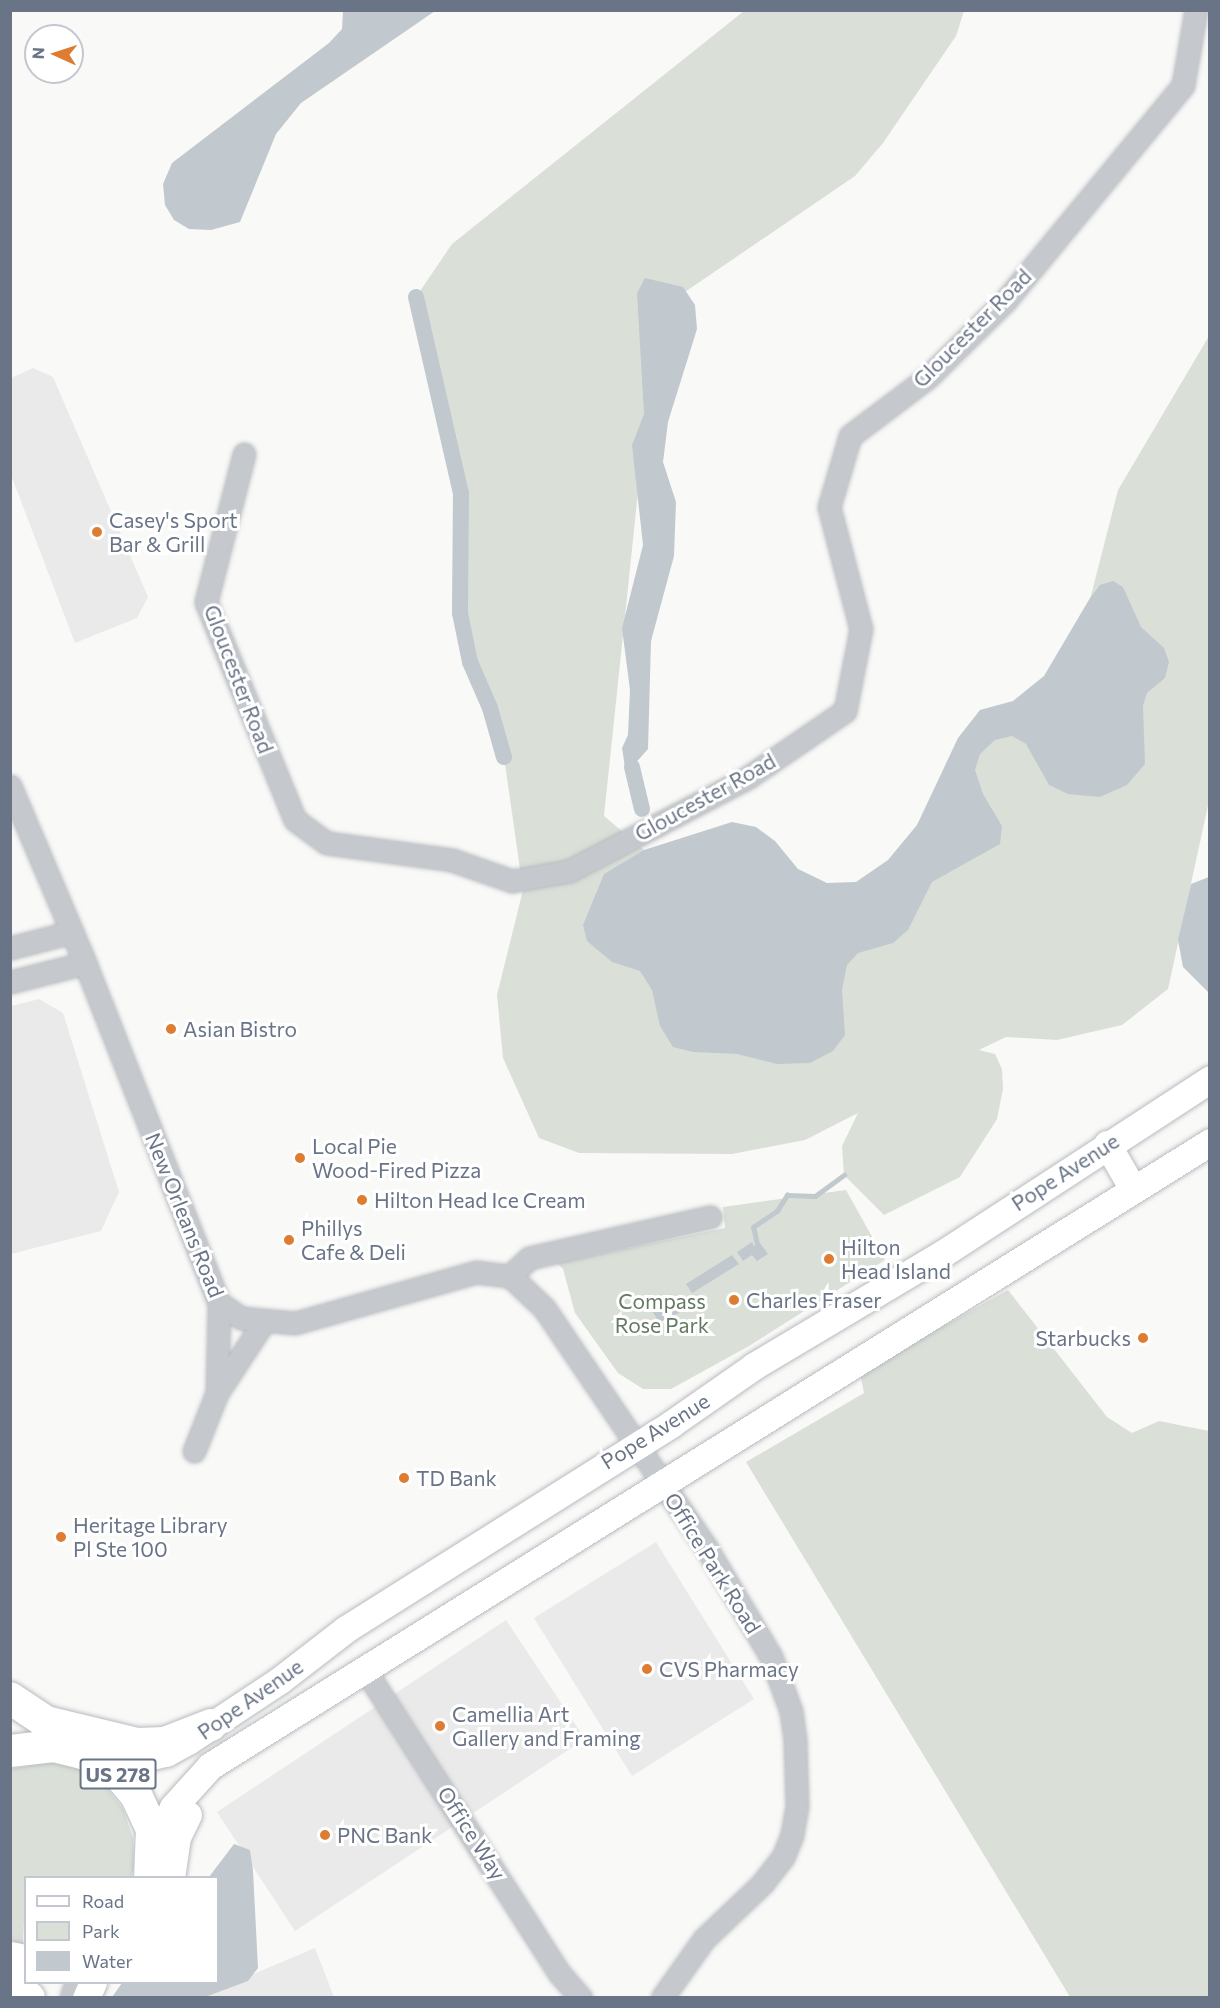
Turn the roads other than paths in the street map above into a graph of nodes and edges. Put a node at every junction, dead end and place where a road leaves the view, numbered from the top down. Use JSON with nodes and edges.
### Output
{"nodes":[{"id":1,"x":1196,"y":10,"type":"edge"},
{"id":2,"x":244,"y":454,"type":"dead end"},
{"id":3,"x":10,"y":786,"type":"edge"},
{"id":4,"x":72,"y":932,"type":"junction"},
{"id":5,"x":10,"y":948,"type":"edge"},
{"id":6,"x":85,"y":963,"type":"junction"},
{"id":7,"x":10,"y":982,"type":"edge"},
{"id":8,"x":1209,"y":1079,"type":"edge"},
{"id":9,"x":1209,"y":1142,"type":"edge"},
{"id":10,"x":1107,"y":1144,"type":"junction"},
{"id":11,"x":1133,"y":1189,"type":"junction"},
{"id":12,"x":710,"y":1217,"type":"dead end"},
{"id":13,"x":510,"y":1276,"type":"junction"},
{"id":14,"x":219,"y":1303,"type":"junction"},
{"id":15,"x":263,"y":1323,"type":"junction"},
{"id":16,"x":217,"y":1393,"type":"junction"},
{"id":17,"x":634,"y":1444,"type":"junction"},
{"id":18,"x":194,"y":1451,"type":"dead end"},
{"id":19,"x":661,"y":1482,"type":"junction"},
{"id":20,"x":364,"y":1668,"type":"junction"},
{"id":21,"x":10,"y":1698,"type":"edge"},
{"id":22,"x":10,"y":1713,"type":"edge"},
{"id":23,"x":211,"y":1725,"type":"junction"},
{"id":24,"x":54,"y":1746,"type":"junction"},
{"id":25,"x":242,"y":1748,"type":"junction"},
{"id":26,"x":10,"y":1751,"type":"edge"},
{"id":27,"x":95,"y":1758,"type":"junction"},
{"id":28,"x":152,"y":1864,"type":"edge"},
{"id":29,"x":171,"y":1876,"type":"edge"},
{"id":30,"x":17,"y":1967,"type":"edge"},
{"id":31,"x":35,"y":1984,"type":"edge"},
{"id":32,"x":93,"y":1984,"type":"edge"},
{"id":33,"x":29,"y":1998,"type":"edge"},
{"id":34,"x":45,"y":1998,"type":"edge"},
{"id":35,"x":86,"y":1998,"type":"edge"},
{"id":36,"x":581,"y":1998,"type":"edge"},
{"id":37,"x":662,"y":1998,"type":"edge"}],
"edges":[{"from":1,"to":2,"type":"street","name":"Gloucester Road"},
{"from":3,"to":4,"type":"street","name":"New Orleans Road"},
{"from":4,"to":5,"type":"street"},
{"from":4,"to":6,"type":"street","name":"New Orleans Road"},
{"from":6,"to":7,"type":"street"},
{"from":6,"to":14,"type":"street","name":"New Orleans Road"},
{"from":8,"to":10,"type":"main road","name":"Pope Avenue"},
{"from":9,"to":11,"type":"main road","name":"Pope Avenue"},
{"from":10,"to":11,"type":"main road"},
{"from":10,"to":17,"type":"main road","name":"Pope Avenue"},
{"from":11,"to":19,"type":"main road","name":"Pope Avenue"},
{"from":12,"to":13,"type":"street"},
{"from":13,"to":15,"type":"street","name":"New Orleans Road"},
{"from":13,"to":17,"type":"street"},
{"from":14,"to":15,"type":"street","name":"New Orleans Road"},
{"from":14,"to":16,"type":"street"},
{"from":15,"to":16,"type":"street"},
{"from":16,"to":18,"type":"street"},
{"from":17,"to":19,"type":"street","name":"Office Park Road"},
{"from":17,"to":23,"type":"main road","name":"Pope Avenue"},
{"from":19,"to":20,"type":"main road","name":"Pope Avenue"},
{"from":19,"to":37,"type":"street","name":"Office Park Road"},
{"from":20,"to":25,"type":"main road","name":"Pope Avenue"},
{"from":20,"to":36,"type":"street","name":"Office Way"},
{"from":21,"to":23,"type":"highway"},
{"from":22,"to":24,"type":"highway"},
{"from":23,"to":27,"type":"main road","name":"Pope Avenue"},
{"from":24,"to":26,"type":"highway","number":"US 278"},
{"from":24,"to":27,"type":"highway","number":"US 278"},
{"from":25,"to":28,"type":"main road","name":"Pope Avenue"},
{"from":25,"to":29,"type":"main road"},
{"from":27,"to":28,"type":"highway","number":"US 278"},
{"from":30,"to":33,"type":"highway"},
{"from":31,"to":34,"type":"street"},
{"from":32,"to":35,"type":"main road"}]}
